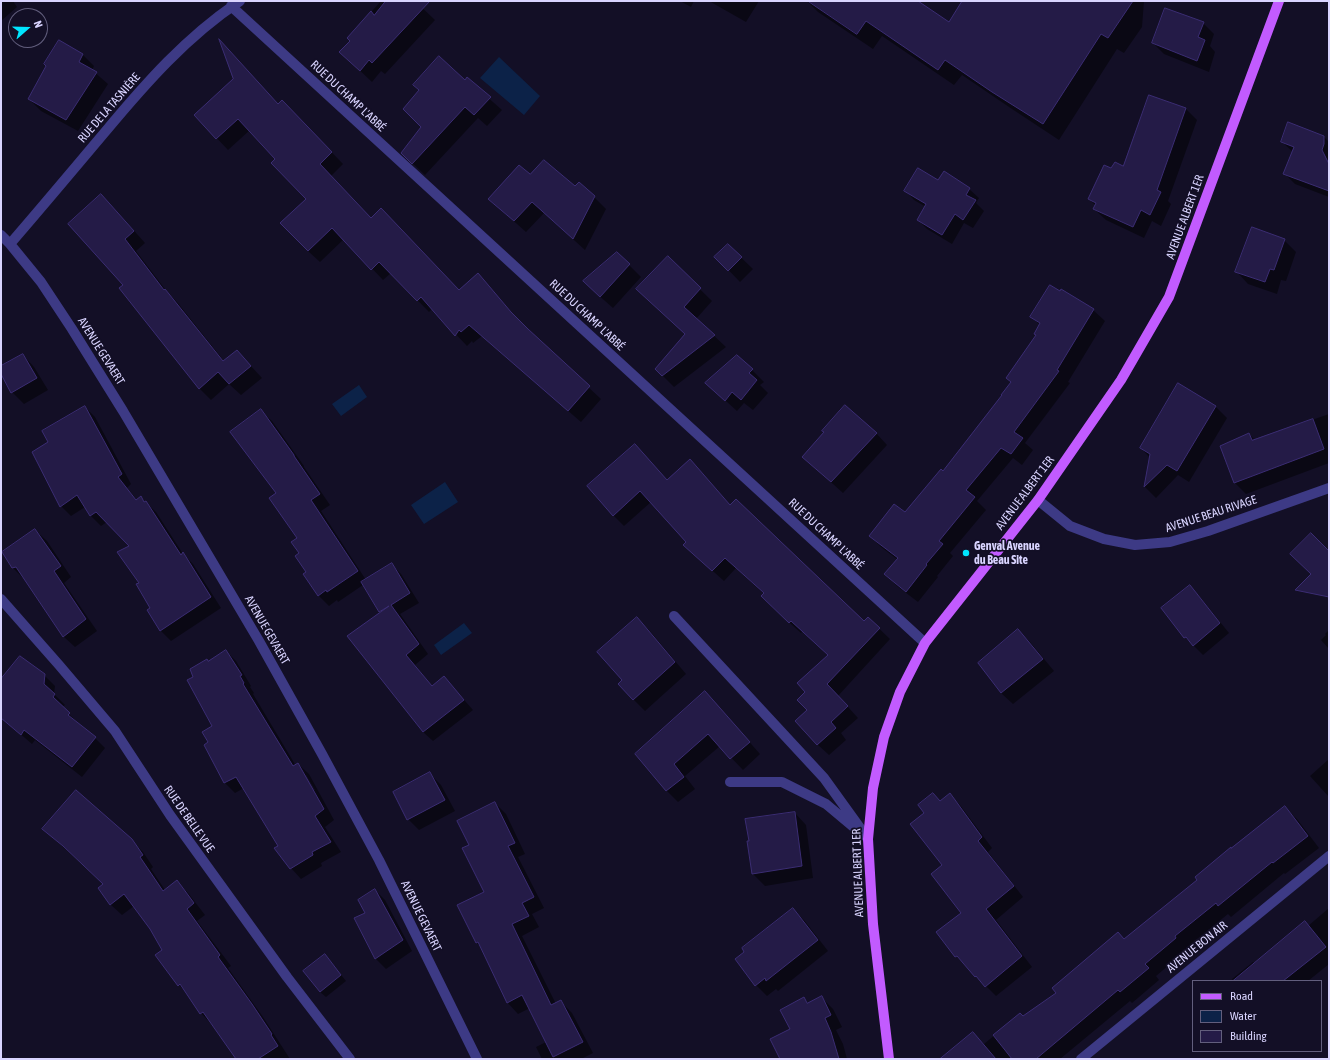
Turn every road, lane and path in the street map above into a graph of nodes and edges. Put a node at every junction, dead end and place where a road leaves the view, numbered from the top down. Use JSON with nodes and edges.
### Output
{"nodes":[{"id":1,"x":1279,"y":1,"type":"edge"},
{"id":2,"x":236,"y":4,"type":"edge"},
{"id":3,"x":1,"y":235,"type":"edge"},
{"id":4,"x":10,"y":244,"type":"junction"},
{"id":5,"x":1329,"y":488,"type":"edge"},
{"id":6,"x":1038,"y":500,"type":"junction"},
{"id":7,"x":1,"y":599,"type":"edge"},
{"id":8,"x":674,"y":616,"type":"dead end"},
{"id":9,"x":925,"y":643,"type":"junction"},
{"id":10,"x":730,"y":782,"type":"dead end"},
{"id":11,"x":868,"y":839,"type":"junction"},
{"id":12,"x":1329,"y":856,"type":"edge"},
{"id":13,"x":350,"y":1059,"type":"edge"},
{"id":14,"x":477,"y":1059,"type":"edge"},
{"id":15,"x":889,"y":1059,"type":"edge"},
{"id":16,"x":1082,"y":1059,"type":"edge"}],
"edges":[{"from":1,"to":6,"type":"main road","name":"AVENUE ALBERT 1ER"},
{"from":2,"to":4,"type":"street","name":"RUE DE LA TASNIÈRE"},
{"from":2,"to":9,"type":"street","name":"RUE DU CHAMP L'ABBÉ"},
{"from":3,"to":4,"type":"street","name":"AVENUE GEVAERT"},
{"from":4,"to":14,"type":"street","name":"AVENUE GEVAERT"},
{"from":5,"to":6,"type":"street","name":"AVENUE BEAU RIVAGE"},
{"from":6,"to":9,"type":"main road","name":"AVENUE ALBERT 1ER"},
{"from":7,"to":13,"type":"street","name":"RUE DE BELLE VUE"},
{"from":8,"to":11,"type":"street"},
{"from":9,"to":11,"type":"main road","name":"AVENUE ALBERT 1ER"},
{"from":10,"to":11,"type":"street"},
{"from":11,"to":15,"type":"main road","name":"AVENUE ALBERT 1ER"},
{"from":12,"to":16,"type":"street","name":"AVENUE BON AIR"}]}
